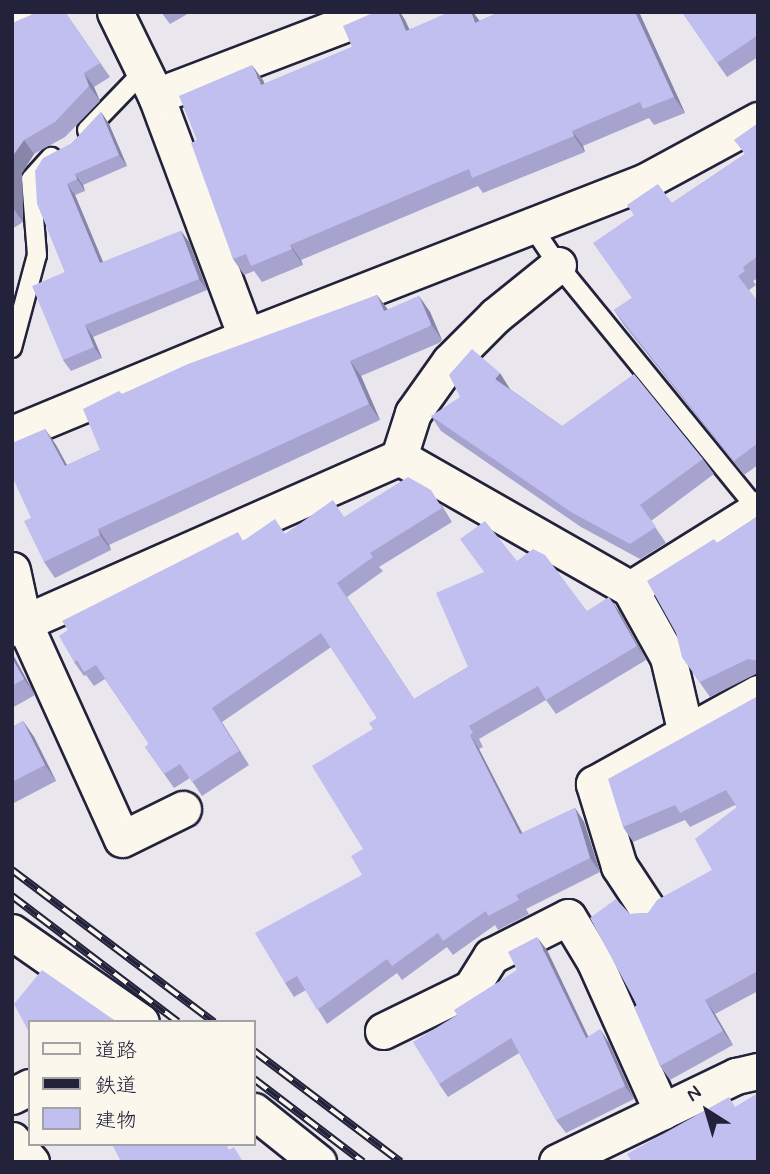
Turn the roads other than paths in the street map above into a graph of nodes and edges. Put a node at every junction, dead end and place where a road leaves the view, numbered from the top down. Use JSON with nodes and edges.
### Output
{"nodes":[{"id":1,"x":31,"y":12,"type":"edge"},
{"id":2,"x":115,"y":12,"type":"edge"},
{"id":3,"x":376,"y":12,"type":"edge"},
{"id":4,"x":12,"y":22,"type":"edge"},
{"id":5,"x":150,"y":84,"type":"junction"},
{"id":6,"x":758,"y":120,"type":"edge"},
{"id":7,"x":531,"y":225,"type":"junction"},
{"id":8,"x":558,"y":265,"type":"junction"},
{"id":9,"x":246,"y":337,"type":"junction"},
{"id":10,"x":12,"y":348,"type":"edge"},
{"id":11,"x":12,"y":434,"type":"edge"},
{"id":12,"x":399,"y":457,"type":"junction"},
{"id":13,"x":758,"y":509,"type":"edge"},
{"id":14,"x":12,"y":569,"type":"edge"},
{"id":15,"x":630,"y":589,"type":"junction"},
{"id":16,"x":18,"y":624,"type":"edge"},
{"id":17,"x":758,"y":693,"type":"edge"},
{"id":18,"x":686,"y":734,"type":"junction"},
{"id":19,"x":183,"y":809,"type":"dead end"},
{"id":20,"x":648,"y":910,"type":"edge"},
{"id":21,"x":12,"y":932,"type":"edge"},
{"id":22,"x":138,"y":1020,"type":"edge"},
{"id":23,"x":383,"y":1031,"type":"dead end"},
{"id":24,"x":758,"y":1071,"type":"edge"},
{"id":25,"x":28,"y":1088,"type":"edge"},
{"id":26,"x":12,"y":1096,"type":"edge"},
{"id":27,"x":662,"y":1112,"type":"junction"},
{"id":28,"x":256,"y":1113,"type":"edge"},
{"id":29,"x":12,"y":1140,"type":"edge"},
{"id":30,"x":31,"y":1162,"type":"edge"},
{"id":31,"x":318,"y":1162,"type":"edge"},
{"id":32,"x":557,"y":1162,"type":"edge"}],
"edges":[{"from":1,"to":4,"type":"street"},
{"from":2,"to":5,"type":"street"},
{"from":3,"to":5,"type":"street"},
{"from":5,"to":9,"type":"street"},
{"from":5,"to":10,"type":"lane"},
{"from":6,"to":7,"type":"street"},
{"from":7,"to":8,"type":"lane"},
{"from":7,"to":9,"type":"street"},
{"from":8,"to":12,"type":"street"},
{"from":8,"to":13,"type":"lane"},
{"from":9,"to":11,"type":"street"},
{"from":12,"to":15,"type":"street"},
{"from":12,"to":16,"type":"street"},
{"from":13,"to":15,"type":"street"},
{"from":14,"to":16,"type":"street"},
{"from":15,"to":18,"type":"street"},
{"from":16,"to":19,"type":"street"},
{"from":17,"to":18,"type":"street"},
{"from":18,"to":20,"type":"street"},
{"from":21,"to":22,"type":"street"},
{"from":23,"to":27,"type":"street"},
{"from":24,"to":27,"type":"street"},
{"from":25,"to":26,"type":"street"},
{"from":27,"to":32,"type":"street"},
{"from":28,"to":31,"type":"street"},
{"from":29,"to":30,"type":"street"}]}
